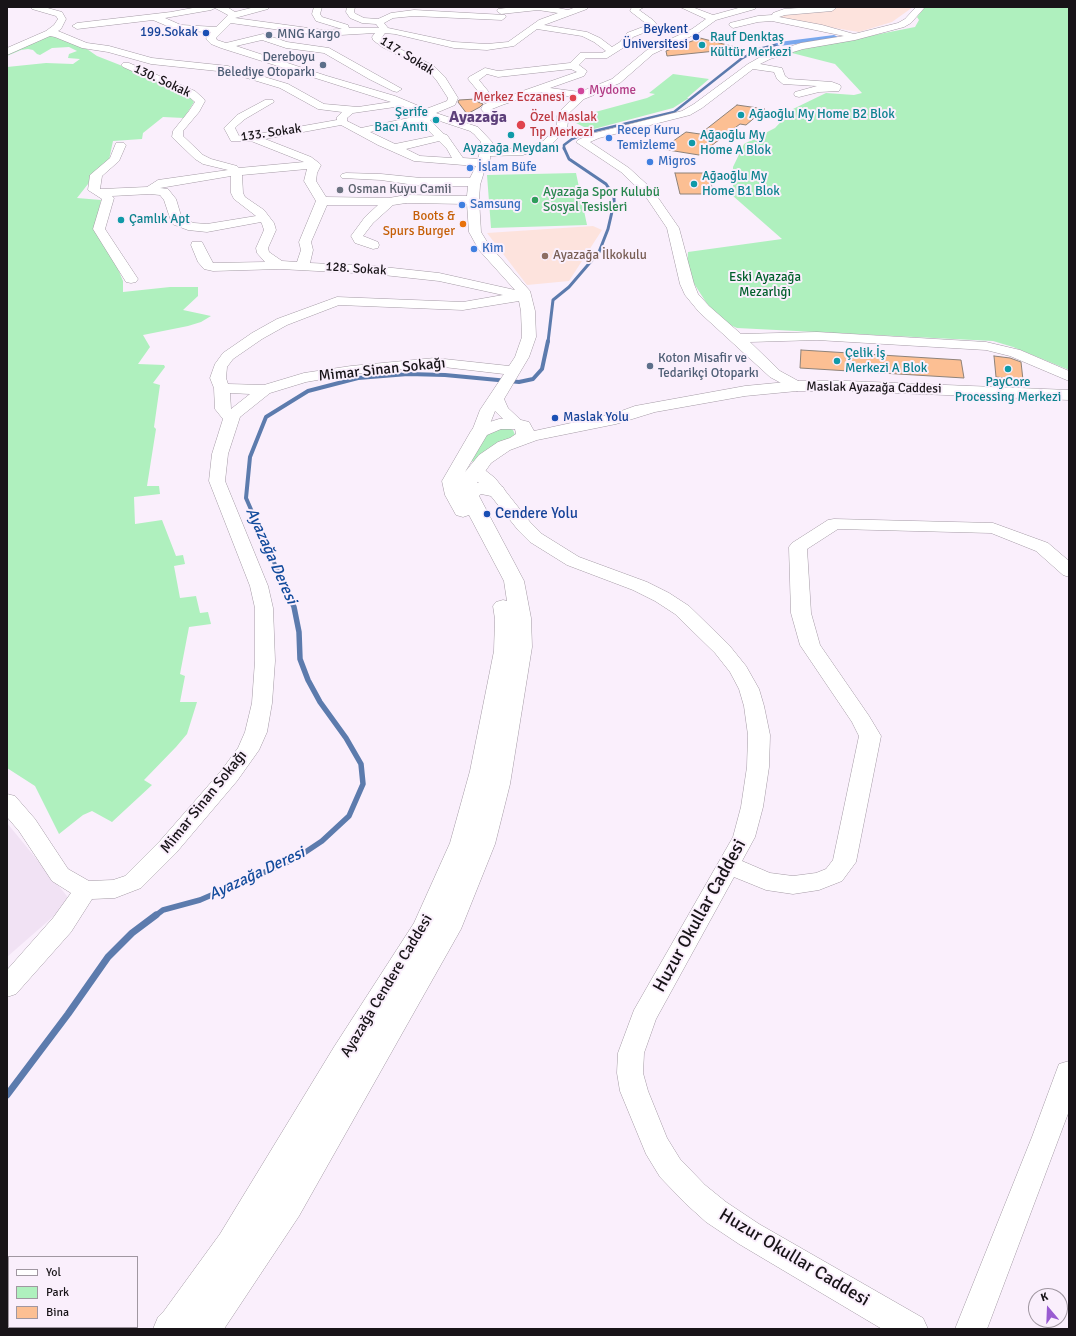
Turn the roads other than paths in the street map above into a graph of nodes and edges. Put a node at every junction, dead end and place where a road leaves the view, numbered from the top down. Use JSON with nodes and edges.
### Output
{"nodes":[{"id":1,"x":35,"y":7,"type":"edge"},
{"id":2,"x":56,"y":7,"type":"edge"},
{"id":3,"x":165,"y":7,"type":"edge"},
{"id":4,"x":211,"y":7,"type":"edge"},
{"id":5,"x":219,"y":7,"type":"edge"},
{"id":6,"x":264,"y":7,"type":"edge"},
{"id":7,"x":318,"y":7,"type":"edge"},
{"id":8,"x":351,"y":7,"type":"edge"},
{"id":9,"x":428,"y":7,"type":"edge"},
{"id":10,"x":584,"y":7,"type":"edge"},
{"id":11,"x":640,"y":7,"type":"edge"},
{"id":12,"x":684,"y":7,"type":"edge"},
{"id":13,"x":752,"y":7,"type":"edge"},
{"id":14,"x":921,"y":7,"type":"edge"},
{"id":15,"x":832,"y":8,"type":"edge"},
{"id":16,"x":192,"y":11,"type":"junction"},
{"id":17,"x":380,"y":11,"type":"dead end"},
{"id":18,"x":123,"y":12,"type":"dead end"},
{"id":19,"x":501,"y":12,"type":"edge"},
{"id":20,"x":569,"y":12,"type":"junction"},
{"id":21,"x":414,"y":14,"type":"junction"},
{"id":22,"x":464,"y":16,"type":"junction"},
{"id":23,"x":148,"y":17,"type":"junction"},
{"id":24,"x":232,"y":18,"type":"junction"},
{"id":25,"x":360,"y":18,"type":"junction"},
{"id":26,"x":764,"y":18,"type":"junction"},
{"id":27,"x":457,"y":23,"type":"dead end"},
{"id":28,"x":77,"y":26,"type":"junction"},
{"id":29,"x":381,"y":26,"type":"junction"},
{"id":30,"x":711,"y":26,"type":"junction"},
{"id":31,"x":532,"y":28,"type":"junction"},
{"id":32,"x":218,"y":30,"type":"junction"},
{"id":33,"x":364,"y":30,"type":"junction"},
{"id":34,"x":50,"y":33,"type":"junction"},
{"id":35,"x":497,"y":37,"type":"dead end"},
{"id":36,"x":855,"y":37,"type":"junction"},
{"id":37,"x":72,"y":40,"type":"junction"},
{"id":38,"x":514,"y":41,"type":"junction"},
{"id":39,"x":460,"y":45,"type":"junction"},
{"id":40,"x":85,"y":46,"type":"junction"},
{"id":41,"x":224,"y":46,"type":"junction"},
{"id":42,"x":7,"y":52,"type":"edge"},
{"id":43,"x":611,"y":52,"type":"junction"},
{"id":44,"x":506,"y":55,"type":"dead end"},
{"id":45,"x":480,"y":63,"type":"junction"},
{"id":46,"x":573,"y":66,"type":"junction"},
{"id":47,"x":751,"y":66,"type":"junction"},
{"id":48,"x":539,"y":89,"type":"junction"},
{"id":49,"x":799,"y":94,"type":"dead end"},
{"id":50,"x":584,"y":96,"type":"junction"},
{"id":51,"x":393,"y":97,"type":"junction"},
{"id":52,"x":269,"y":102,"type":"dead end"},
{"id":53,"x":408,"y":102,"type":"junction"},
{"id":54,"x":498,"y":103,"type":"junction"},
{"id":55,"x":428,"y":115,"type":"junction"},
{"id":56,"x":345,"y":116,"type":"junction"},
{"id":57,"x":286,"y":122,"type":"dead end"},
{"id":58,"x":562,"y":122,"type":"junction"},
{"id":59,"x":472,"y":127,"type":"junction"},
{"id":60,"x":360,"y":131,"type":"junction"},
{"id":61,"x":443,"y":137,"type":"junction"},
{"id":62,"x":252,"y":138,"type":"junction"},
{"id":63,"x":120,"y":145,"type":"dead end"},
{"id":64,"x":394,"y":148,"type":"junction"},
{"id":65,"x":488,"y":154,"type":"junction"},
{"id":66,"x":460,"y":162,"type":"junction"},
{"id":67,"x":315,"y":165,"type":"junction"},
{"id":68,"x":235,"y":172,"type":"junction"},
{"id":69,"x":346,"y":176,"type":"dead end"},
{"id":70,"x":410,"y":181,"type":"junction"},
{"id":71,"x":474,"y":182,"type":"junction"},
{"id":72,"x":150,"y":190,"type":"junction"},
{"id":73,"x":101,"y":193,"type":"junction"},
{"id":74,"x":406,"y":199,"type":"junction"},
{"id":75,"x":473,"y":200,"type":"junction"},
{"id":76,"x":322,"y":201,"type":"junction"},
{"id":77,"x":389,"y":202,"type":"junction"},
{"id":78,"x":264,"y":218,"type":"junction"},
{"id":79,"x":197,"y":245,"type":"dead end"},
{"id":80,"x":373,"y":245,"type":"dead end"},
{"id":81,"x":280,"y":265,"type":"junction"},
{"id":82,"x":303,"y":266,"type":"junction"},
{"id":83,"x":131,"y":279,"type":"dead end"},
{"id":84,"x":525,"y":296,"type":"junction"},
{"id":85,"x":737,"y":338,"type":"junction"},
{"id":86,"x":757,"y":358,"type":"junction"},
{"id":87,"x":511,"y":374,"type":"junction"},
{"id":88,"x":1069,"y":376,"type":"edge"},
{"id":89,"x":222,"y":388,"type":"junction"},
{"id":90,"x":766,"y":389,"type":"junction"},
{"id":91,"x":802,"y":389,"type":"junction"},
{"id":92,"x":265,"y":390,"type":"junction"},
{"id":93,"x":1069,"y":395,"type":"edge"},
{"id":94,"x":727,"y":396,"type":"junction"},
{"id":95,"x":496,"y":399,"type":"junction"},
{"id":96,"x":1069,"y":401,"type":"edge"},
{"id":97,"x":232,"y":417,"type":"junction"},
{"id":98,"x":480,"y":431,"type":"junction"},
{"id":99,"x":517,"y":432,"type":"junction"},
{"id":100,"x":492,"y":454,"type":"junction"},
{"id":101,"x":468,"y":466,"type":"junction"},
{"id":102,"x":496,"y":492,"type":"junction"},
{"id":103,"x":469,"y":496,"type":"junction"},
{"id":104,"x":1069,"y":570,"type":"edge"},
{"id":105,"x":7,"y":802,"type":"edge"},
{"id":106,"x":729,"y":865,"type":"junction"},
{"id":107,"x":85,"y":890,"type":"junction"},
{"id":108,"x":7,"y":987,"type":"edge"},
{"id":109,"x":1069,"y":1072,"type":"edge"},
{"id":110,"x":170,"y":1329,"type":"edge"},
{"id":111,"x":204,"y":1329,"type":"edge"},
{"id":112,"x":912,"y":1329,"type":"edge"},
{"id":113,"x":971,"y":1329,"type":"edge"}],
"edges":[{"from":1,"to":34,"type":"street"},
{"from":2,"to":28,"type":"street"},
{"from":3,"to":16,"type":"street"},
{"from":4,"to":16,"type":"street"},
{"from":5,"to":24,"type":"street"},
{"from":6,"to":24,"type":"street"},
{"from":7,"to":33,"type":"street"},
{"from":8,"to":25,"type":"street"},
{"from":9,"to":21,"type":"street"},
{"from":10,"to":20,"type":"street"},
{"from":11,"to":43,"type":"street"},
{"from":12,"to":30,"type":"street"},
{"from":13,"to":30,"type":"street"},
{"from":14,"to":36,"type":"street"},
{"from":15,"to":26,"type":"street"},
{"from":16,"to":23,"type":"street"},
{"from":17,"to":25,"type":"street"},
{"from":18,"to":23,"type":"street"},
{"from":19,"to":20,"type":"street"},
{"from":19,"to":22,"type":"street"},
{"from":19,"to":31,"type":"street"},
{"from":20,"to":31,"type":"street"},
{"from":21,"to":22,"type":"street"},
{"from":21,"to":29,"type":"street"},
{"from":22,"to":27,"type":"street"},
{"from":23,"to":28,"type":"street"},
{"from":23,"to":32,"type":"street"},
{"from":24,"to":32,"type":"street"},
{"from":24,"to":33,"type":"street"},
{"from":25,"to":29,"type":"street"},
{"from":26,"to":30,"type":"street"},
{"from":26,"to":36,"type":"street"},
{"from":28,"to":37,"type":"street"},
{"from":29,"to":33,"type":"street"},
{"from":29,"to":39,"type":"street"},
{"from":29,"to":55,"type":"street","name":"117. Sokak"},
{"from":30,"to":50,"type":"street"},
{"from":31,"to":38,"type":"street"},
{"from":31,"to":43,"type":"street"},
{"from":32,"to":41,"type":"street"},
{"from":34,"to":37,"type":"street"},
{"from":34,"to":42,"type":"street"},
{"from":35,"to":38,"type":"street"},
{"from":36,"to":47,"type":"street"},
{"from":37,"to":40,"type":"street"},
{"from":38,"to":39,"type":"street"},
{"from":38,"to":44,"type":"street"},
{"from":39,"to":45,"type":"street"},
{"from":40,"to":56,"type":"street"},
{"from":40,"to":68,"type":"street","name":"130. Sokak"},
{"from":41,"to":51,"type":"street"},
{"from":41,"to":51,"type":"street"},
{"from":43,"to":46,"type":"street"},
{"from":45,"to":46,"type":"street"},
{"from":45,"to":54,"type":"street"},
{"from":46,"to":48,"type":"street"},
{"from":47,"to":49,"type":"street"},
{"from":47,"to":85,"type":"street"},
{"from":48,"to":50,"type":"street"},
{"from":48,"to":54,"type":"street"},
{"from":50,"to":58,"type":"street"},
{"from":51,"to":53,"type":"street"},
{"from":52,"to":62,"type":"street","name":"133. Sokak"},
{"from":53,"to":55,"type":"street"},
{"from":53,"to":56,"type":"street"},
{"from":54,"to":59,"type":"street"},
{"from":55,"to":59,"type":"street"},
{"from":55,"to":60,"type":"street"},
{"from":55,"to":61,"type":"street"},
{"from":56,"to":57,"type":"street"},
{"from":56,"to":60,"type":"street"},
{"from":56,"to":62,"type":"street","name":"133. Sokak"},
{"from":58,"to":65,"type":"street"},
{"from":58,"to":65,"type":"street"},
{"from":59,"to":65,"type":"street"},
{"from":60,"to":64,"type":"street"},
{"from":61,"to":64,"type":"street"},
{"from":61,"to":66,"type":"street"},
{"from":62,"to":67,"type":"street"},
{"from":63,"to":73,"type":"street"},
{"from":64,"to":66,"type":"street"},
{"from":65,"to":66,"type":"street"},
{"from":65,"to":71,"type":"street"},
{"from":67,"to":68,"type":"street"},
{"from":67,"to":76,"type":"street"},
{"from":68,"to":72,"type":"street"},
{"from":68,"to":78,"type":"street"},
{"from":69,"to":70,"type":"street"},
{"from":70,"to":71,"type":"street"},
{"from":70,"to":74,"type":"street"},
{"from":71,"to":75,"type":"street"},
{"from":72,"to":73,"type":"street"},
{"from":72,"to":78,"type":"street"},
{"from":73,"to":83,"type":"street"},
{"from":74,"to":75,"type":"street"},
{"from":74,"to":77,"type":"street"},
{"from":75,"to":84,"type":"street"},
{"from":76,"to":77,"type":"street"},
{"from":76,"to":82,"type":"street"},
{"from":77,"to":80,"type":"street"},
{"from":78,"to":81,"type":"street"},
{"from":79,"to":81,"type":"street","name":"128. Sokak"},
{"from":81,"to":82,"type":"street","name":"128. Sokak"},
{"from":82,"to":84,"type":"street","name":"128. Sokak"},
{"from":84,"to":87,"type":"street"},
{"from":84,"to":89,"type":"street"},
{"from":85,"to":86,"type":"street"},
{"from":85,"to":88,"type":"street"},
{"from":86,"to":90,"type":"street"},
{"from":86,"to":91,"type":"street"},
{"from":87,"to":92,"type":"street","name":"Mimar Sinan Sokağı"},
{"from":87,"to":95,"type":"street"},
{"from":89,"to":92,"type":"street"},
{"from":89,"to":97,"type":"street"},
{"from":90,"to":91,"type":"main road","name":"Maslak Ayazağa Caddesi"},
{"from":90,"to":94,"type":"main road","name":"Maslak Ayazağa Caddesi"},
{"from":91,"to":93,"type":"main road","name":"Maslak Ayazağa Caddesi"},
{"from":91,"to":94,"type":"main road","name":"Maslak Ayazağa Caddesi"},
{"from":91,"to":96,"type":"main road","name":"Maslak Ayazağa Caddesi"},
{"from":92,"to":97,"type":"street","name":"Mimar Sinan Sokağı"},
{"from":94,"to":99,"type":"main road","name":"Maslak Ayazağa Caddesi"},
{"from":95,"to":98,"type":"street"},
{"from":95,"to":99,"type":"street"},
{"from":97,"to":107,"type":"street","name":"Mimar Sinan Sokağı"},
{"from":98,"to":99,"type":"main road"},
{"from":98,"to":101,"type":"main road","name":"Ayazağa Cendere Caddesi"},
{"from":99,"to":100,"type":"main road","name":"Ayazağa Cendere Caddesi"},
{"from":100,"to":101,"type":"main road","name":"Ayazağa Cendere Caddesi"},
{"from":100,"to":102,"type":"street","name":"Huzur Okullar Caddesi"},
{"from":101,"to":102,"type":"street","name":"Huzur Okullar Caddesi"},
{"from":101,"to":103,"type":"main road","name":"Ayazağa Cendere Caddesi"},
{"from":101,"to":110,"type":"main road","name":"Ayazağa Cendere Caddesi"},
{"from":102,"to":103,"type":"main road"},
{"from":102,"to":106,"type":"street","name":"Huzur Okullar Caddesi"},
{"from":103,"to":111,"type":"main road","name":"Ayazağa Cendere Caddesi"},
{"from":104,"to":106,"type":"street"},
{"from":105,"to":107,"type":"street"},
{"from":106,"to":112,"type":"street","name":"Huzur Okullar Caddesi"},
{"from":107,"to":108,"type":"street"},
{"from":109,"to":113,"type":"street"}]}
